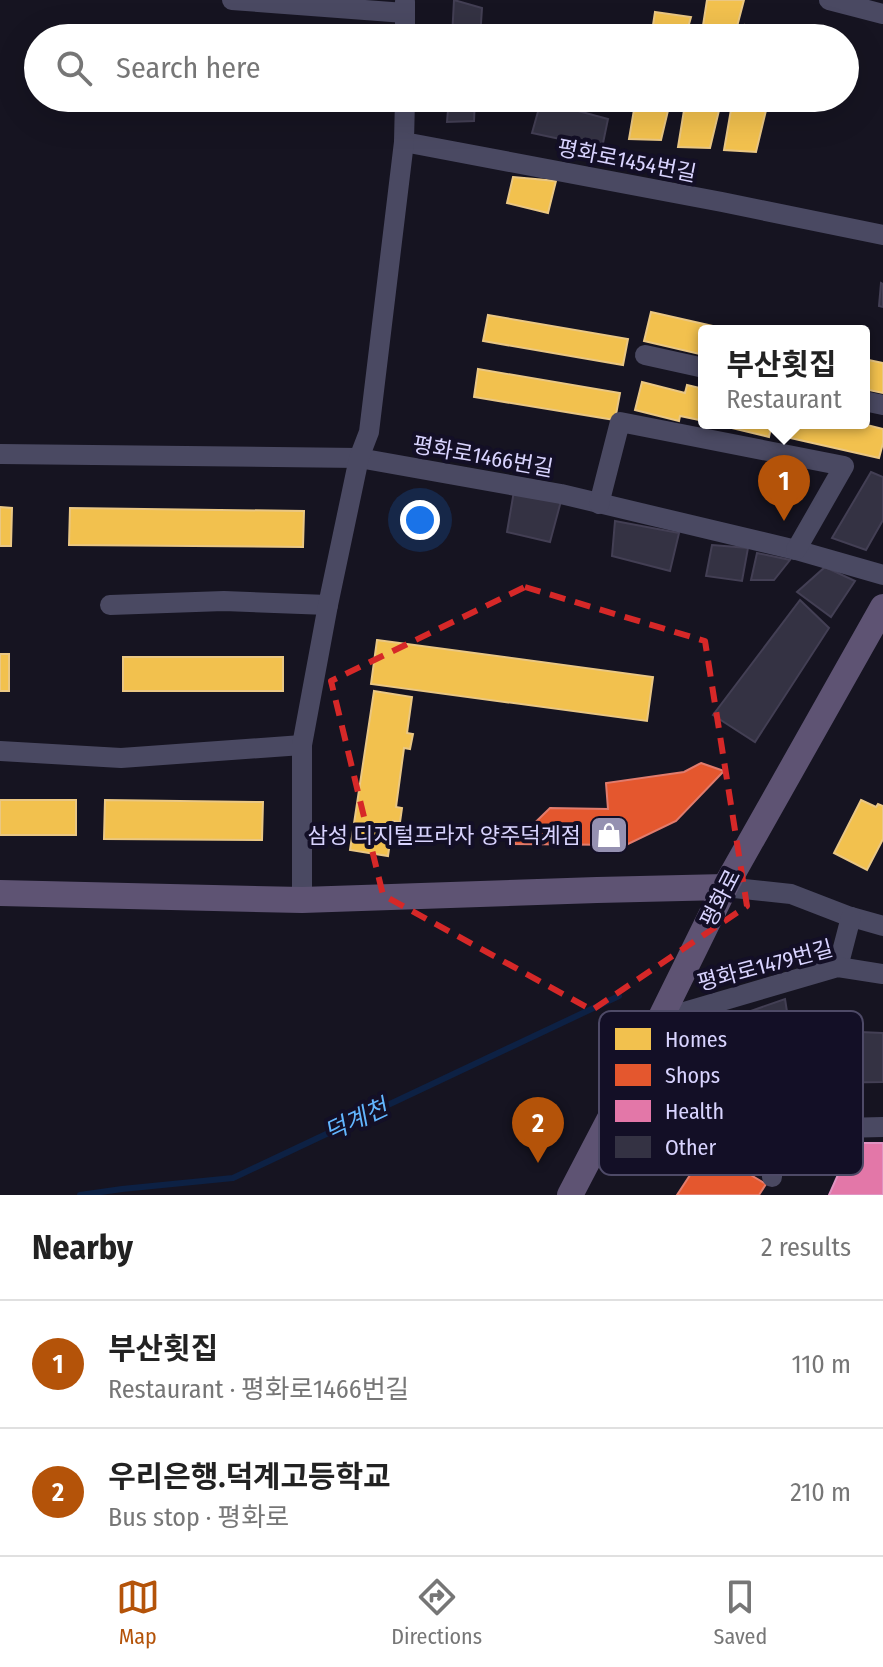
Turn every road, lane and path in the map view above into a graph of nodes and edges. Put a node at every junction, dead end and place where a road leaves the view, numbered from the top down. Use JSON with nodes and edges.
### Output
{"nodes":[{"id":1,"x":232,"y":0,"type":"edge"},
{"id":2,"x":829,"y":0,"type":"edge"},
{"id":3,"x":405,"y":6,"type":"edge"},
{"id":4,"x":883,"y":14,"type":"edge"},
{"id":5,"x":405,"y":112,"type":"edge"},
{"id":6,"x":404,"y":142,"type":"junction"},
{"id":7,"x":883,"y":235,"type":"edge"},
{"id":8,"x":645,"y":355,"type":"dead end"},
{"id":9,"x":698,"y":367,"type":"edge"},
{"id":10,"x":0,"y":454,"type":"edge"},
{"id":11,"x":359,"y":458,"type":"junction"},
{"id":12,"x":599,"y":504,"type":"junction"},
{"id":13,"x":796,"y":550,"type":"junction"},
{"id":14,"x":883,"y":575,"type":"edge"},
{"id":15,"x":110,"y":605,"type":"dead end"},
{"id":16,"x":328,"y":605,"type":"junction"},
{"id":17,"x":883,"y":607,"type":"edge"},
{"id":18,"x":302,"y":745,"type":"junction"},
{"id":19,"x":0,"y":751,"type":"edge"},
{"id":20,"x":725,"y":887,"type":"junction"},
{"id":21,"x":0,"y":893,"type":"edge"},
{"id":22,"x":302,"y":900,"type":"junction"},
{"id":23,"x":851,"y":917,"type":"junction"},
{"id":24,"x":883,"y":926,"type":"edge"},
{"id":25,"x":838,"y":967,"type":"junction"},
{"id":26,"x":883,"y":974,"type":"edge"},
{"id":27,"x":664,"y":1011,"type":"edge"},
{"id":28,"x":687,"y":1011,"type":"edge"},
{"id":29,"x":863,"y":1127,"type":"edge"},
{"id":30,"x":883,"y":1127,"type":"edge"},
{"id":31,"x":599,"y":1139,"type":"edge"},
{"id":32,"x":570,"y":1195,"type":"edge"}],
"edges":[{"from":1,"to":3,"type":"street"},
{"from":2,"to":4,"type":"street"},
{"from":5,"to":6,"type":"street"},
{"from":6,"to":7,"type":"street","name":"평화로1454번길"},
{"from":6,"to":11,"type":"street"},
{"from":8,"to":9,"type":"street"},
{"from":10,"to":11,"type":"street","name":"평화로1466번길"},
{"from":11,"to":12,"type":"street","name":"평화로1466번길"},
{"from":11,"to":16,"type":"street"},
{"from":12,"to":13,"type":"street","name":"평화로1466번길"},
{"from":12,"to":13,"type":"street"},
{"from":13,"to":14,"type":"street","name":"평화로1466번길"},
{"from":15,"to":16,"type":"street"},
{"from":16,"to":18,"type":"street"},
{"from":17,"to":20,"type":"main road","name":"평화로"},
{"from":18,"to":19,"type":"street"},
{"from":18,"to":22,"type":"street"},
{"from":20,"to":22,"type":"main road"},
{"from":20,"to":23,"type":"street"},
{"from":20,"to":27,"type":"main road","name":"평화로"},
{"from":21,"to":22,"type":"main road"},
{"from":23,"to":24,"type":"street"},
{"from":23,"to":25,"type":"street"},
{"from":25,"to":26,"type":"street","name":"평화로1479번길"},
{"from":25,"to":28,"type":"street","name":"평화로1479번길"},
{"from":29,"to":30,"type":"street"},
{"from":31,"to":32,"type":"main road","name":"평화로"}]}
